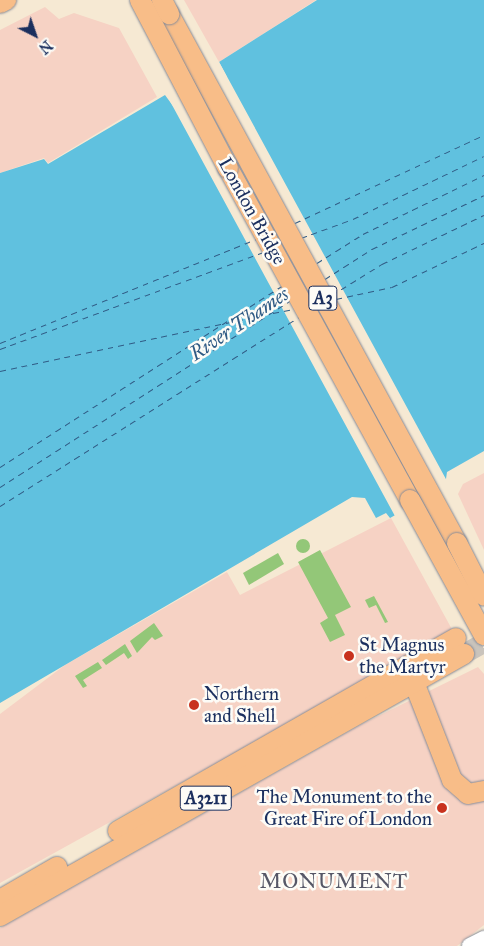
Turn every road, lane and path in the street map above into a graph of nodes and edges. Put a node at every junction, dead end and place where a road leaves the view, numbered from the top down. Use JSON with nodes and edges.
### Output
{"nodes":[{"id":1,"x":6,"y":0,"type":"edge"},
{"id":2,"x":140,"y":0,"type":"edge"},
{"id":3,"x":162,"y":0,"type":"edge"},
{"id":4,"x":0,"y":3,"type":"edge"},
{"id":5,"x":484,"y":596,"type":"edge"},
{"id":6,"x":484,"y":635,"type":"edge"},
{"id":7,"x":460,"y":646,"type":"tunnel mouth"},
{"id":8,"x":410,"y":672,"type":"junction"},
{"id":9,"x":484,"y":791,"type":"edge"},
{"id":10,"x":0,"y":900,"type":"edge"},
{"id":11,"x":0,"y":916,"type":"edge"},
{"id":12,"x":484,"y":939,"type":"edge"},
{"id":13,"x":470,"y":946,"type":"edge"}],
"edges":[{"from":1,"to":4,"type":"main road"},
{"from":2,"to":6,"type":"main road","name":"London Bridge","number":"A3","bridge":true},
{"from":3,"to":5,"type":"main road","name":"London Bridge","number":"A3","bridge":true},
{"from":7,"to":8,"type":"main road","number":"A3211"},
{"from":8,"to":9,"type":"main road"},
{"from":8,"to":10,"type":"main road","number":"A3211"},
{"from":8,"to":11,"type":"main road","number":"A3211"},
{"from":12,"to":13,"type":"street"}]}
